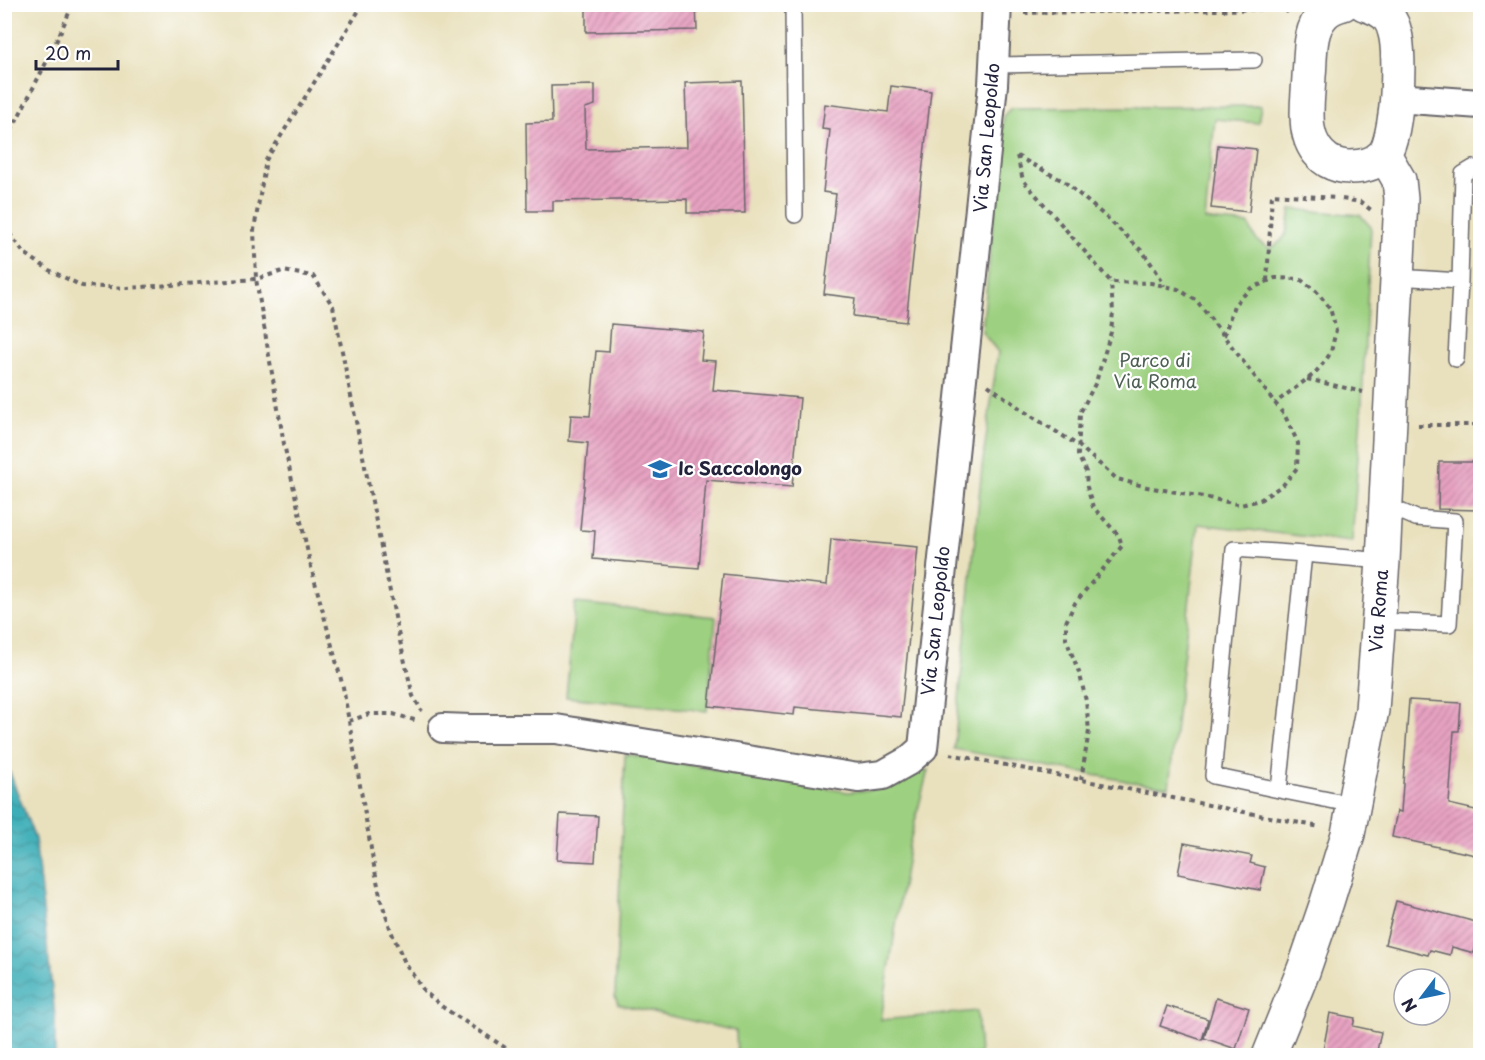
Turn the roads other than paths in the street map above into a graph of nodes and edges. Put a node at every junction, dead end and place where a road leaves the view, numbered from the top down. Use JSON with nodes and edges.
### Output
{"nodes":[{"id":1,"x":793,"y":4,"type":"edge"},
{"id":2,"x":997,"y":4,"type":"edge"},
{"id":3,"x":1326,"y":8,"type":"edge"},
{"id":4,"x":1385,"y":9,"type":"edge"},
{"id":5,"x":1254,"y":60,"type":"dead end"},
{"id":6,"x":994,"y":75,"type":"junction"},
{"id":7,"x":1405,"y":99,"type":"junction"},
{"id":8,"x":1480,"y":104,"type":"edge"},
{"id":9,"x":1384,"y":154,"type":"junction"},
{"id":10,"x":1480,"y":168,"type":"edge"},
{"id":11,"x":795,"y":215,"type":"dead end"},
{"id":12,"x":1397,"y":277,"type":"junction"},
{"id":13,"x":1460,"y":281,"type":"junction"},
{"id":14,"x":1456,"y":359,"type":"dead end"},
{"id":15,"x":1386,"y":505,"type":"junction"},
{"id":16,"x":1304,"y":554,"type":"junction"},
{"id":17,"x":1383,"y":561,"type":"junction"},
{"id":18,"x":1379,"y":621,"type":"junction"},
{"id":19,"x":438,"y":725,"type":"road end"},
{"id":20,"x":1279,"y":790,"type":"junction"},
{"id":21,"x":1354,"y":805,"type":"junction"},
{"id":22,"x":1269,"y":1056,"type":"edge"}],
"edges":[{"from":1,"to":11,"type":"lane"},
{"from":2,"to":6,"type":"street","name":"Via San Leopoldo"},
{"from":3,"to":9,"type":"main road"},
{"from":4,"to":7,"type":"main road"},
{"from":5,"to":6,"type":"lane"},
{"from":6,"to":19,"type":"street","name":"Via San Leopoldo"},
{"from":7,"to":8,"type":"street"},
{"from":7,"to":9,"type":"main road"},
{"from":9,"to":12,"type":"main road","name":"Via Roma"},
{"from":10,"to":13,"type":"lane"},
{"from":12,"to":13,"type":"lane"},
{"from":12,"to":15,"type":"main road","name":"Via Roma"},
{"from":13,"to":14,"type":"lane"},
{"from":15,"to":17,"type":"main road","name":"Via Roma"},
{"from":15,"to":18,"type":"lane"},
{"from":16,"to":17,"type":"lane"},
{"from":16,"to":20,"type":"lane"},
{"from":16,"to":20,"type":"lane"},
{"from":17,"to":18,"type":"main road","name":"Via Roma"},
{"from":18,"to":21,"type":"main road","name":"Via Roma"},
{"from":20,"to":21,"type":"lane"},
{"from":21,"to":22,"type":"main road","name":"Via Roma"}]}
